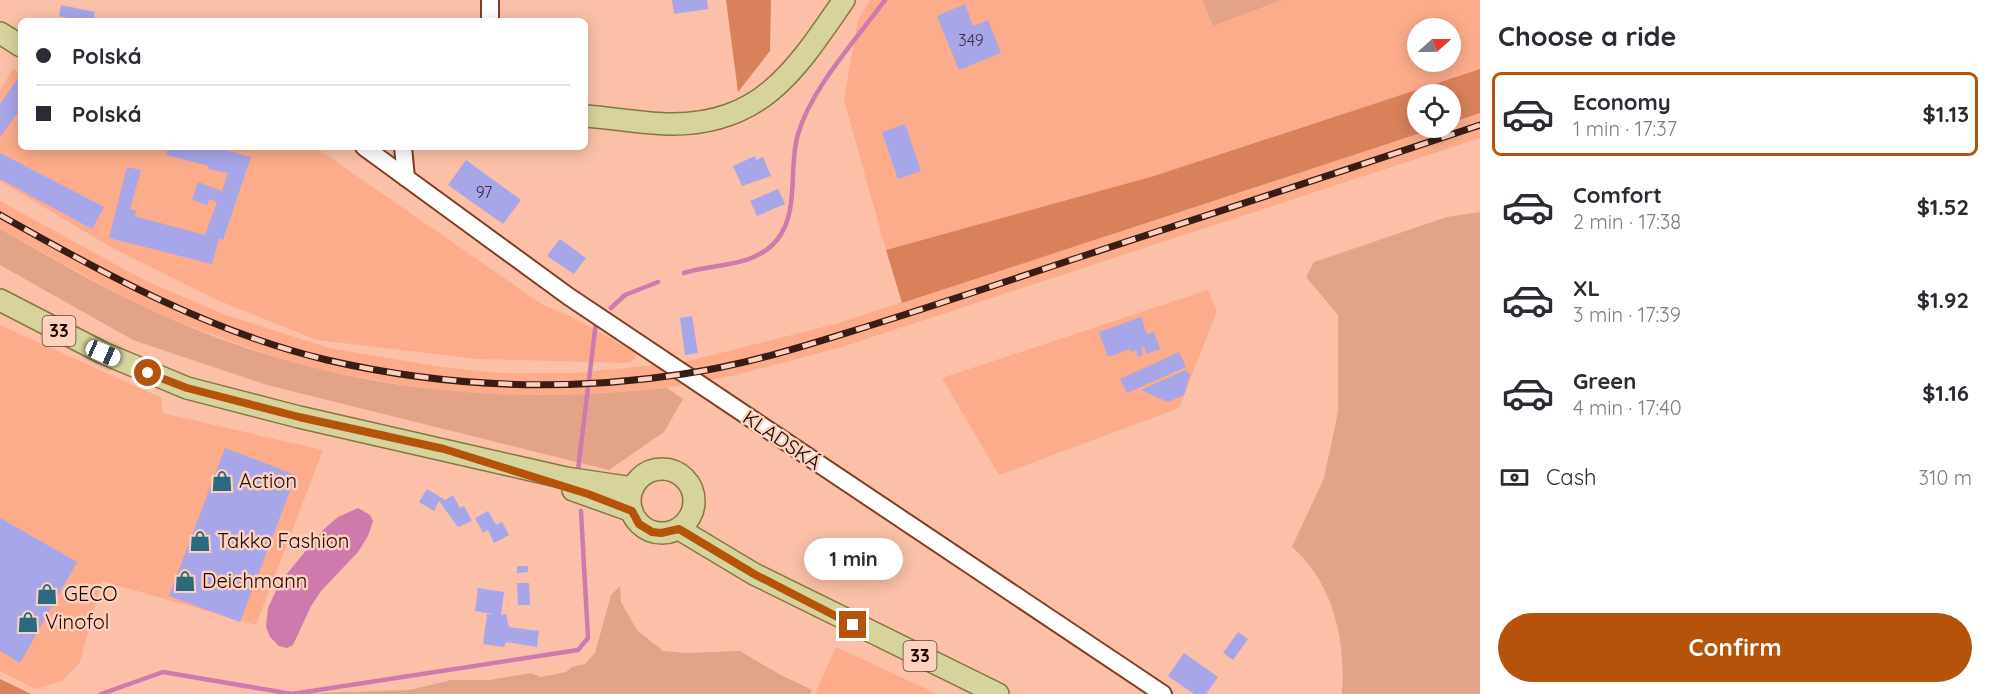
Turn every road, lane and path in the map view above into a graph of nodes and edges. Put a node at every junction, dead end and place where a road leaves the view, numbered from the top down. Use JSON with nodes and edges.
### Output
{"nodes":[{"id":1,"x":490,"y":0,"type":"edge"},
{"id":2,"x":844,"y":0,"type":"edge"},
{"id":3,"x":490,"y":18,"type":"edge"},
{"id":4,"x":0,"y":33,"type":"edge"},
{"id":5,"x":18,"y":44,"type":"edge"},
{"id":6,"x":588,"y":116,"type":"edge"},
{"id":7,"x":368,"y":150,"type":"edge"},
{"id":8,"x":403,"y":150,"type":"edge"},
{"id":9,"x":406,"y":178,"type":"junction"},
{"id":10,"x":0,"y":300,"type":"edge"},
{"id":11,"x":444,"y":449,"type":"junction"},
{"id":12,"x":633,"y":488,"type":"junction"},
{"id":13,"x":632,"y":511,"type":"junction"},
{"id":14,"x":685,"y":523,"type":"junction"},
{"id":15,"x":973,"y":681,"type":"junction"},
{"id":16,"x":998,"y":694,"type":"edge"},
{"id":17,"x":1006,"y":694,"type":"edge"},
{"id":18,"x":1163,"y":694,"type":"edge"}],
"edges":[{"from":1,"to":3,"type":"street"},
{"from":2,"to":6,"type":"main road"},
{"from":4,"to":5,"type":"main road"},
{"from":7,"to":9,"type":"street","name":"KLADSKÁ"},
{"from":8,"to":9,"type":"street"},
{"from":9,"to":18,"type":"street","name":"KLADSKÁ"},
{"from":10,"to":11,"type":"main road","number":"33"},
{"from":11,"to":12,"type":"main road","number":"33"},
{"from":11,"to":13,"type":"main road","number":"33"},
{"from":12,"to":13,"type":"main road"},
{"from":12,"to":14,"type":"main road"},
{"from":13,"to":14,"type":"main road"},
{"from":14,"to":15,"type":"main road","number":"33"},
{"from":15,"to":16,"type":"main road","number":"33"},
{"from":15,"to":17,"type":"main road","number":"33"}]}
